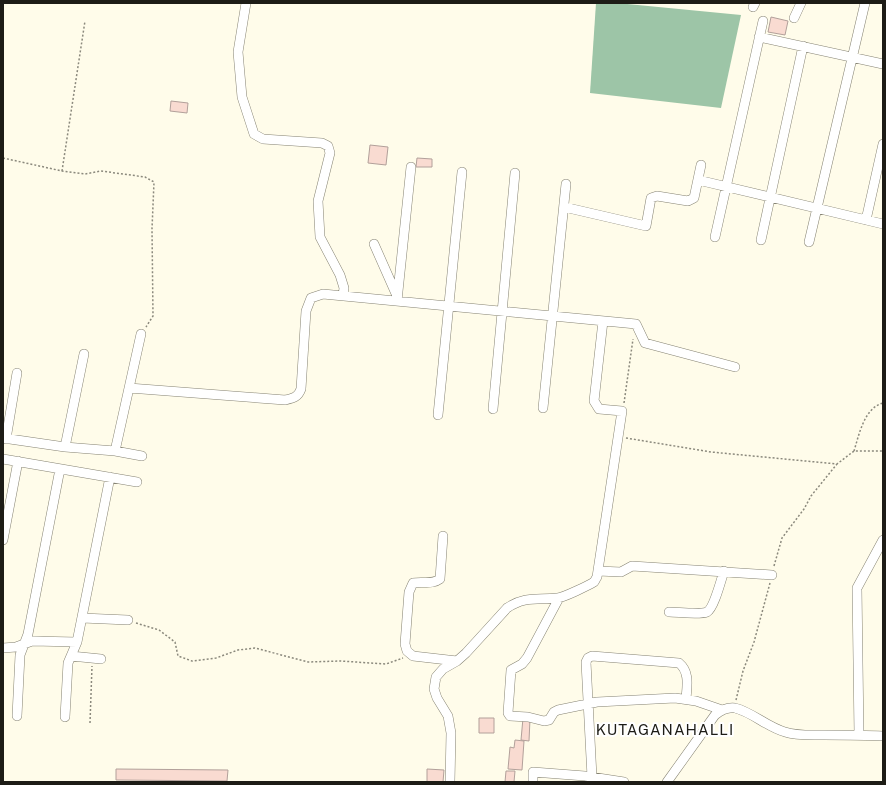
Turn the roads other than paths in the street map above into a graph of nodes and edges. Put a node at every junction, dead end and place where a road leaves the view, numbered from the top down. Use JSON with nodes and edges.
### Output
{"nodes":[{"id":1,"x":246,"y":3,"type":"edge"},
{"id":2,"x":801,"y":3,"type":"edge"},
{"id":3,"x":865,"y":3,"type":"edge"},
{"id":4,"x":794,"y":18,"type":"dead end"},
{"id":5,"x":763,"y":21,"type":"dead end"},
{"id":6,"x":759,"y":37,"type":"junction"},
{"id":7,"x":803,"y":46,"type":"junction"},
{"id":8,"x":852,"y":57,"type":"junction"},
{"id":9,"x":883,"y":64,"type":"edge"},
{"id":10,"x":883,"y":144,"type":"edge"},
{"id":11,"x":701,"y":165,"type":"dead end"},
{"id":12,"x":411,"y":167,"type":"dead end"},
{"id":13,"x":462,"y":172,"type":"dead end"},
{"id":14,"x":515,"y":173,"type":"dead end"},
{"id":15,"x":698,"y":180,"type":"junction"},
{"id":16,"x":566,"y":184,"type":"dead end"},
{"id":17,"x":726,"y":187,"type":"junction"},
{"id":18,"x":770,"y":197,"type":"junction"},
{"id":19,"x":564,"y":207,"type":"junction"},
{"id":20,"x":817,"y":209,"type":"junction"},
{"id":21,"x":866,"y":220,"type":"junction"},
{"id":22,"x":883,"y":224,"type":"edge"},
{"id":23,"x":716,"y":237,"type":"dead end"},
{"id":24,"x":761,"y":240,"type":"dead end"},
{"id":25,"x":809,"y":242,"type":"dead end"},
{"id":26,"x":374,"y":244,"type":"dead end"},
{"id":27,"x":343,"y":296,"type":"junction"},
{"id":28,"x":397,"y":298,"type":"junction"},
{"id":29,"x":449,"y":306,"type":"junction"},
{"id":30,"x":502,"y":311,"type":"junction"},
{"id":31,"x":553,"y":316,"type":"junction"},
{"id":32,"x":604,"y":321,"type":"junction"},
{"id":33,"x":141,"y":334,"type":"road end"},
{"id":34,"x":84,"y":354,"type":"dead end"},
{"id":35,"x":735,"y":367,"type":"dead end"},
{"id":36,"x":17,"y":373,"type":"dead end"},
{"id":37,"x":129,"y":388,"type":"junction"},
{"id":38,"x":544,"y":408,"type":"dead end"},
{"id":39,"x":493,"y":409,"type":"dead end"},
{"id":40,"x":438,"y":415,"type":"dead end"},
{"id":41,"x":4,"y":438,"type":"edge"},
{"id":42,"x":65,"y":447,"type":"junction"},
{"id":43,"x":115,"y":451,"type":"junction"},
{"id":44,"x":142,"y":456,"type":"dead end"},
{"id":45,"x":3,"y":459,"type":"edge"},
{"id":46,"x":18,"y":461,"type":"junction"},
{"id":47,"x":60,"y":469,"type":"junction"},
{"id":48,"x":110,"y":477,"type":"junction"},
{"id":49,"x":138,"y":482,"type":"dead end"},
{"id":50,"x":443,"y":536,"type":"dead end"},
{"id":51,"x":3,"y":540,"type":"edge"},
{"id":52,"x":883,"y":540,"type":"edge"},
{"id":53,"x":598,"y":571,"type":"junction"},
{"id":54,"x":724,"y":572,"type":"junction"},
{"id":55,"x":772,"y":575,"type":"dead end"},
{"id":56,"x":559,"y":598,"type":"junction"},
{"id":57,"x":669,"y":612,"type":"dead end"},
{"id":58,"x":82,"y":618,"type":"junction"},
{"id":59,"x":128,"y":620,"type":"road end"},
{"id":60,"x":77,"y":642,"type":"junction"},
{"id":61,"x":24,"y":644,"type":"junction"},
{"id":62,"x":3,"y":648,"type":"edge"},
{"id":63,"x":71,"y":656,"type":"junction"},
{"id":64,"x":97,"y":658,"type":"road end"},
{"id":65,"x":457,"y":661,"type":"junction"},
{"id":66,"x":686,"y":699,"type":"junction"},
{"id":67,"x":589,"y":704,"type":"junction"},
{"id":68,"x":722,"y":710,"type":"junction"},
{"id":69,"x":17,"y":716,"type":"dead end"},
{"id":70,"x":65,"y":717,"type":"dead end"},
{"id":71,"x":859,"y":735,"type":"junction"},
{"id":72,"x":883,"y":736,"type":"edge"},
{"id":73,"x":587,"y":779,"type":"edge"},
{"id":74,"x":450,"y":782,"type":"edge"},
{"id":75,"x":533,"y":782,"type":"edge"},
{"id":76,"x":624,"y":782,"type":"edge"},
{"id":77,"x":667,"y":782,"type":"edge"}],
"edges":[{"from":1,"to":27,"type":"street"},
{"from":2,"to":4,"type":"street"},
{"from":3,"to":8,"type":"street"},
{"from":5,"to":6,"type":"street"},
{"from":6,"to":7,"type":"street"},
{"from":6,"to":17,"type":"street"},
{"from":7,"to":8,"type":"street"},
{"from":7,"to":18,"type":"street"},
{"from":8,"to":9,"type":"street"},
{"from":8,"to":20,"type":"street"},
{"from":10,"to":21,"type":"street"},
{"from":11,"to":15,"type":"street"},
{"from":12,"to":28,"type":"street"},
{"from":13,"to":29,"type":"street"},
{"from":14,"to":30,"type":"street"},
{"from":15,"to":17,"type":"street"},
{"from":15,"to":19,"type":"street"},
{"from":16,"to":19,"type":"street"},
{"from":17,"to":18,"type":"street"},
{"from":17,"to":23,"type":"street"},
{"from":18,"to":20,"type":"street"},
{"from":18,"to":24,"type":"street"},
{"from":19,"to":31,"type":"street"},
{"from":20,"to":21,"type":"street"},
{"from":20,"to":25,"type":"street"},
{"from":21,"to":22,"type":"street"},
{"from":26,"to":28,"type":"street"},
{"from":27,"to":28,"type":"street"},
{"from":27,"to":37,"type":"street"},
{"from":28,"to":29,"type":"street"},
{"from":29,"to":30,"type":"street"},
{"from":29,"to":40,"type":"street"},
{"from":30,"to":31,"type":"street"},
{"from":30,"to":39,"type":"street"},
{"from":31,"to":32,"type":"street"},
{"from":31,"to":38,"type":"street"},
{"from":32,"to":35,"type":"street"},
{"from":32,"to":53,"type":"street"},
{"from":33,"to":37,"type":"street"},
{"from":34,"to":42,"type":"street"},
{"from":36,"to":41,"type":"street"},
{"from":37,"to":43,"type":"street"},
{"from":41,"to":42,"type":"street"},
{"from":42,"to":43,"type":"street"},
{"from":43,"to":44,"type":"street"},
{"from":45,"to":46,"type":"street"},
{"from":46,"to":47,"type":"street"},
{"from":46,"to":51,"type":"street"},
{"from":47,"to":48,"type":"street"},
{"from":47,"to":61,"type":"street"},
{"from":48,"to":49,"type":"street"},
{"from":48,"to":58,"type":"street"},
{"from":50,"to":65,"type":"street"},
{"from":52,"to":71,"type":"street"},
{"from":53,"to":54,"type":"street"},
{"from":53,"to":56,"type":"street"},
{"from":54,"to":55,"type":"street"},
{"from":54,"to":57,"type":"street"},
{"from":56,"to":65,"type":"street"},
{"from":56,"to":67,"type":"street"},
{"from":58,"to":59,"type":"street"},
{"from":58,"to":60,"type":"street"},
{"from":60,"to":61,"type":"street"},
{"from":60,"to":63,"type":"street"},
{"from":61,"to":62,"type":"street"},
{"from":61,"to":69,"type":"street"},
{"from":63,"to":64,"type":"street"},
{"from":63,"to":70,"type":"street"},
{"from":65,"to":74,"type":"street"},
{"from":66,"to":67,"type":"street"},
{"from":66,"to":67,"type":"street"},
{"from":66,"to":68,"type":"street"},
{"from":67,"to":73,"type":"street"},
{"from":68,"to":71,"type":"street"},
{"from":68,"to":77,"type":"street"},
{"from":71,"to":72,"type":"street"},
{"from":73,"to":75,"type":"street"},
{"from":73,"to":76,"type":"street"}]}
